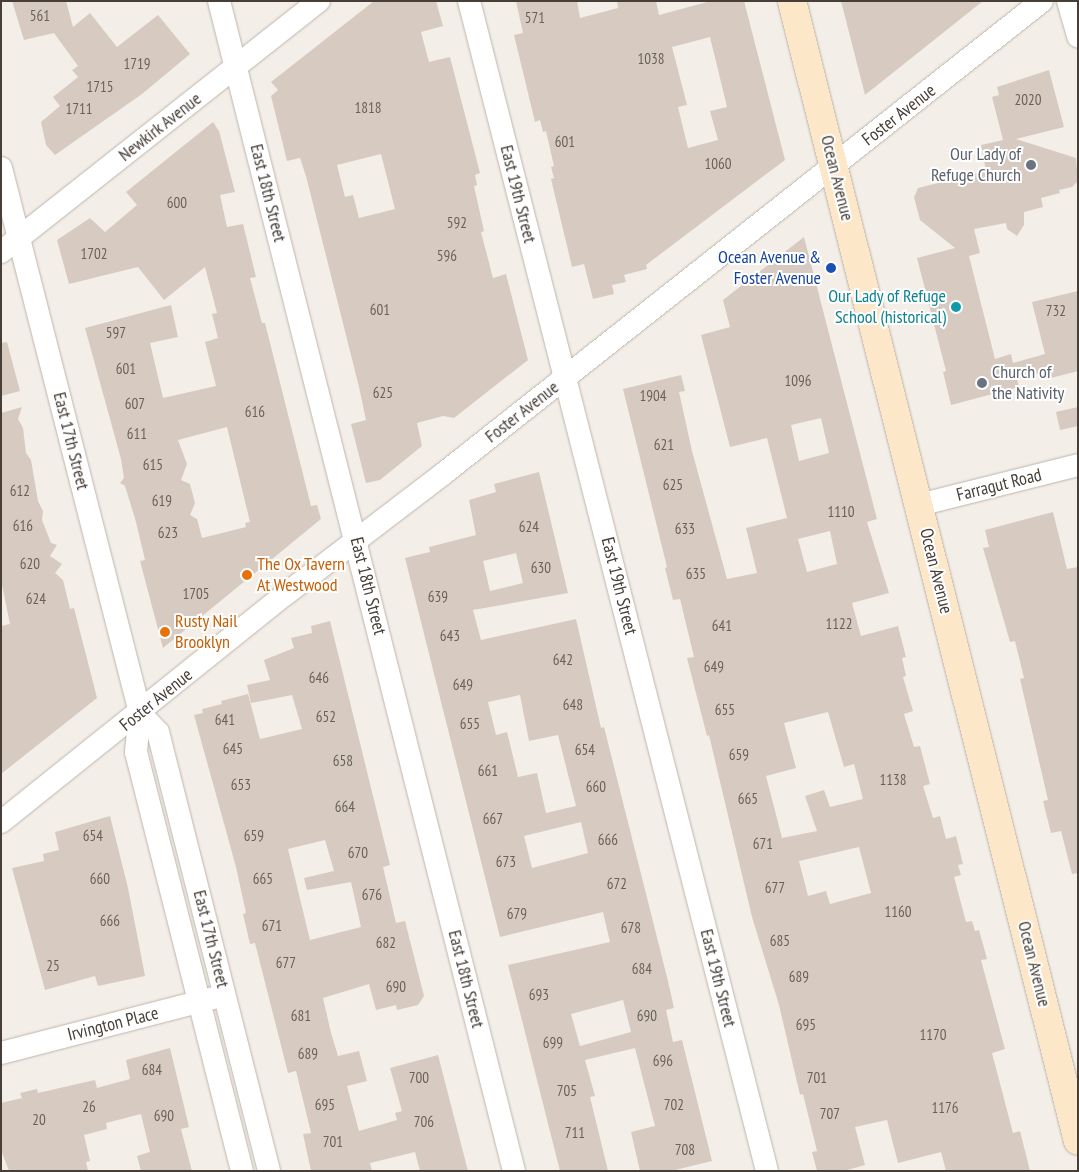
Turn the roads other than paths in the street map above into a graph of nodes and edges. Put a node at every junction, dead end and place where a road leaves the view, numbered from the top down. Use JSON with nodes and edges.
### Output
{"nodes":[{"id":1,"x":220,"y":1,"type":"edge"},
{"id":2,"x":319,"y":1,"type":"edge"},
{"id":3,"x":469,"y":1,"type":"edge"},
{"id":4,"x":792,"y":1,"type":"edge"},
{"id":5,"x":1042,"y":1,"type":"edge"},
{"id":6,"x":1068,"y":1,"type":"edge"},
{"id":7,"x":1078,"y":37,"type":"edge"},
{"id":8,"x":236,"y":67,"type":"junction"},
{"id":9,"x":834,"y":166,"type":"junction"},
{"id":10,"x":1,"y":168,"type":"edge"},
{"id":11,"x":19,"y":238,"type":"junction"},
{"id":12,"x":1,"y":252,"type":"edge"},
{"id":13,"x":565,"y":378,"type":"junction"},
{"id":14,"x":1078,"y":465,"type":"edge"},
{"id":15,"x":919,"y":505,"type":"junction"},
{"id":16,"x":356,"y":539,"type":"junction"},
{"id":17,"x":140,"y":713,"type":"junction"},
{"id":18,"x":1,"y":822,"type":"edge"},
{"id":19,"x":225,"y":995,"type":"junction"},
{"id":20,"x":200,"y":1002,"type":"junction"},
{"id":21,"x":1,"y":1053,"type":"edge"},
{"id":22,"x":1078,"y":1141,"type":"edge"},
{"id":23,"x":242,"y":1171,"type":"edge"},
{"id":24,"x":269,"y":1171,"type":"edge"},
{"id":25,"x":514,"y":1171,"type":"edge"},
{"id":26,"x":767,"y":1171,"type":"edge"}],
"edges":[{"from":1,"to":8,"type":"street","name":"East 18th Street"},
{"from":2,"to":8,"type":"street","name":"Newkirk Avenue"},
{"from":3,"to":13,"type":"street","name":"East 19th Street"},
{"from":4,"to":9,"type":"main road","name":"Ocean Avenue"},
{"from":5,"to":9,"type":"street","name":"Foster Avenue"},
{"from":6,"to":7,"type":"street"},
{"from":8,"to":11,"type":"street","name":"Newkirk Avenue"},
{"from":8,"to":16,"type":"street","name":"East 18th Street"},
{"from":9,"to":13,"type":"street","name":"Foster Avenue"},
{"from":9,"to":15,"type":"main road","name":"Ocean Avenue"},
{"from":10,"to":11,"type":"street","name":"East 17th Street"},
{"from":11,"to":12,"type":"street","name":"Newkirk Avenue"},
{"from":11,"to":17,"type":"street","name":"East 17th Street"},
{"from":13,"to":16,"type":"street","name":"Foster Avenue"},
{"from":13,"to":26,"type":"street","name":"East 19th Street"},
{"from":14,"to":15,"type":"street","name":"Farragut Road"},
{"from":15,"to":22,"type":"main road","name":"Ocean Avenue"},
{"from":16,"to":17,"type":"street","name":"Foster Avenue"},
{"from":16,"to":25,"type":"street","name":"East 18th Street"},
{"from":17,"to":18,"type":"street","name":"Foster Avenue"},
{"from":17,"to":19,"type":"street","name":"East 17th Street"},
{"from":17,"to":20,"type":"street","name":"East 17th Street"},
{"from":19,"to":20,"type":"street","name":"Irvington Place"},
{"from":19,"to":24,"type":"street","name":"East 17th Street"},
{"from":20,"to":21,"type":"street","name":"Irvington Place"},
{"from":20,"to":23,"type":"street","name":"East 17th Street"}]}
